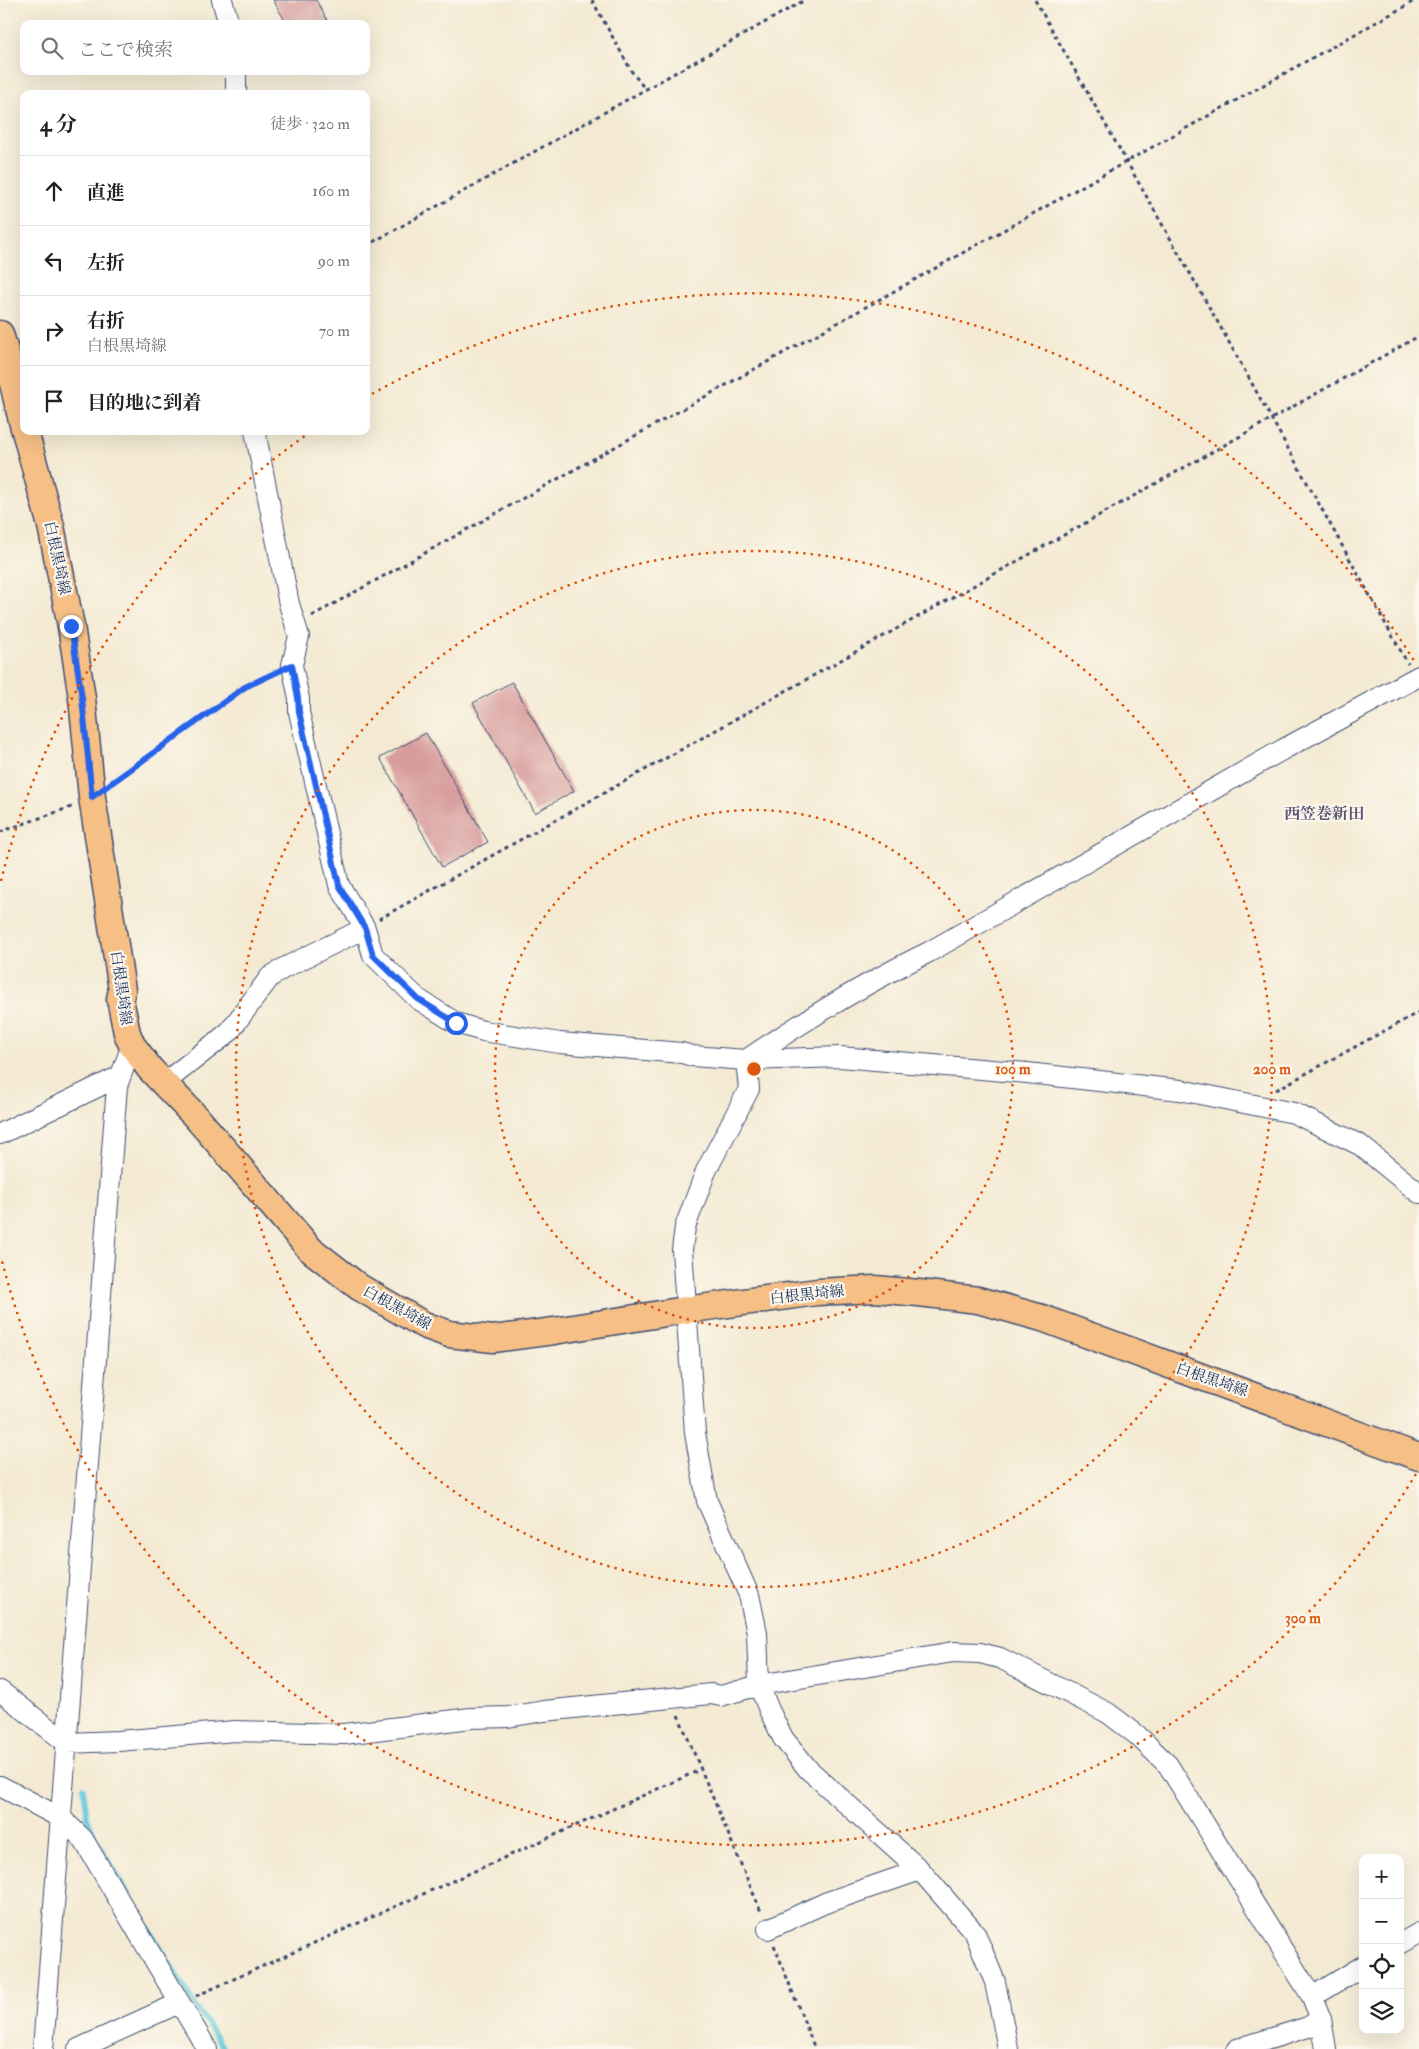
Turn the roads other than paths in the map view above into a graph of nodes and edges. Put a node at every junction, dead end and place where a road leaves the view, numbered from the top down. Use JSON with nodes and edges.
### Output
{"nodes":[{"id":1,"x":222,"y":0,"type":"edge"},
{"id":2,"x":228,"y":20,"type":"edge"},
{"id":3,"x":236,"y":75,"type":"edge"},
{"id":4,"x":236,"y":90,"type":"edge"},
{"id":5,"x":0,"y":334,"type":"edge"},
{"id":6,"x":17,"y":362,"type":"edge"},
{"id":7,"x":20,"y":414,"type":"edge"},
{"id":8,"x":25,"y":435,"type":"edge"},
{"id":9,"x":256,"y":435,"type":"edge"},
{"id":10,"x":1418,"y":677,"type":"edge"},
{"id":11,"x":365,"y":928,"type":"junction"},
{"id":12,"x":132,"y":1045,"type":"junction"},
{"id":13,"x":746,"y":1060,"type":"junction"},
{"id":14,"x":120,"y":1076,"type":"junction"},
{"id":15,"x":164,"y":1083,"type":"junction"},
{"id":16,"x":0,"y":1134,"type":"edge"},
{"id":17,"x":1419,"y":1193,"type":"edge"},
{"id":18,"x":685,"y":1310,"type":"junction"},
{"id":19,"x":1419,"y":1457,"type":"edge"},
{"id":20,"x":759,"y":1685,"type":"junction"},
{"id":21,"x":0,"y":1691,"type":"edge"},
{"id":22,"x":67,"y":1743,"type":"junction"},
{"id":23,"x":0,"y":1786,"type":"edge"},
{"id":24,"x":61,"y":1818,"type":"junction"},
{"id":25,"x":920,"y":1870,"type":"junction"},
{"id":26,"x":768,"y":1929,"type":"road end"},
{"id":27,"x":1419,"y":1933,"type":"edge"},
{"id":28,"x":1404,"y":1942,"type":"edge"},
{"id":29,"x":1359,"y":1968,"type":"edge"},
{"id":30,"x":1312,"y":1997,"type":"junction"},
{"id":31,"x":179,"y":2003,"type":"junction"},
{"id":32,"x":1321,"y":2019,"type":"junction"},
{"id":33,"x":43,"y":2049,"type":"edge"},
{"id":34,"x":78,"y":2049,"type":"edge"},
{"id":35,"x":207,"y":2049,"type":"edge"},
{"id":36,"x":1008,"y":2049,"type":"edge"},
{"id":37,"x":1236,"y":2049,"type":"edge"},
{"id":38,"x":1326,"y":2049,"type":"edge"}],
"edges":[{"from":1,"to":2,"type":"street"},
{"from":3,"to":4,"type":"street"},
{"from":5,"to":6,"type":"main road","name":"白根黒埼線"},
{"from":6,"to":7,"type":"main road","name":"白根黒埼線"},
{"from":8,"to":12,"type":"main road","name":"白根黒埼線"},
{"from":9,"to":11,"type":"street"},
{"from":10,"to":13,"type":"street"},
{"from":11,"to":13,"type":"street"},
{"from":11,"to":15,"type":"street"},
{"from":12,"to":14,"type":"street"},
{"from":12,"to":15,"type":"main road","name":"白根黒埼線"},
{"from":13,"to":17,"type":"street"},
{"from":13,"to":18,"type":"street"},
{"from":14,"to":16,"type":"street"},
{"from":14,"to":22,"type":"street"},
{"from":15,"to":18,"type":"main road","name":"白根黒埼線"},
{"from":18,"to":19,"type":"main road","name":"白根黒埼線"},
{"from":18,"to":20,"type":"street"},
{"from":20,"to":22,"type":"street"},
{"from":20,"to":25,"type":"street"},
{"from":20,"to":30,"type":"street"},
{"from":21,"to":22,"type":"street"},
{"from":22,"to":24,"type":"street"},
{"from":23,"to":24,"type":"street"},
{"from":24,"to":31,"type":"street"},
{"from":24,"to":33,"type":"street"},
{"from":25,"to":26,"type":"street"},
{"from":25,"to":36,"type":"street"},
{"from":27,"to":28,"type":"street"},
{"from":29,"to":30,"type":"street"},
{"from":30,"to":32,"type":"street"},
{"from":31,"to":34,"type":"street"},
{"from":31,"to":35,"type":"street"},
{"from":32,"to":37,"type":"street"},
{"from":32,"to":38,"type":"street"}]}
